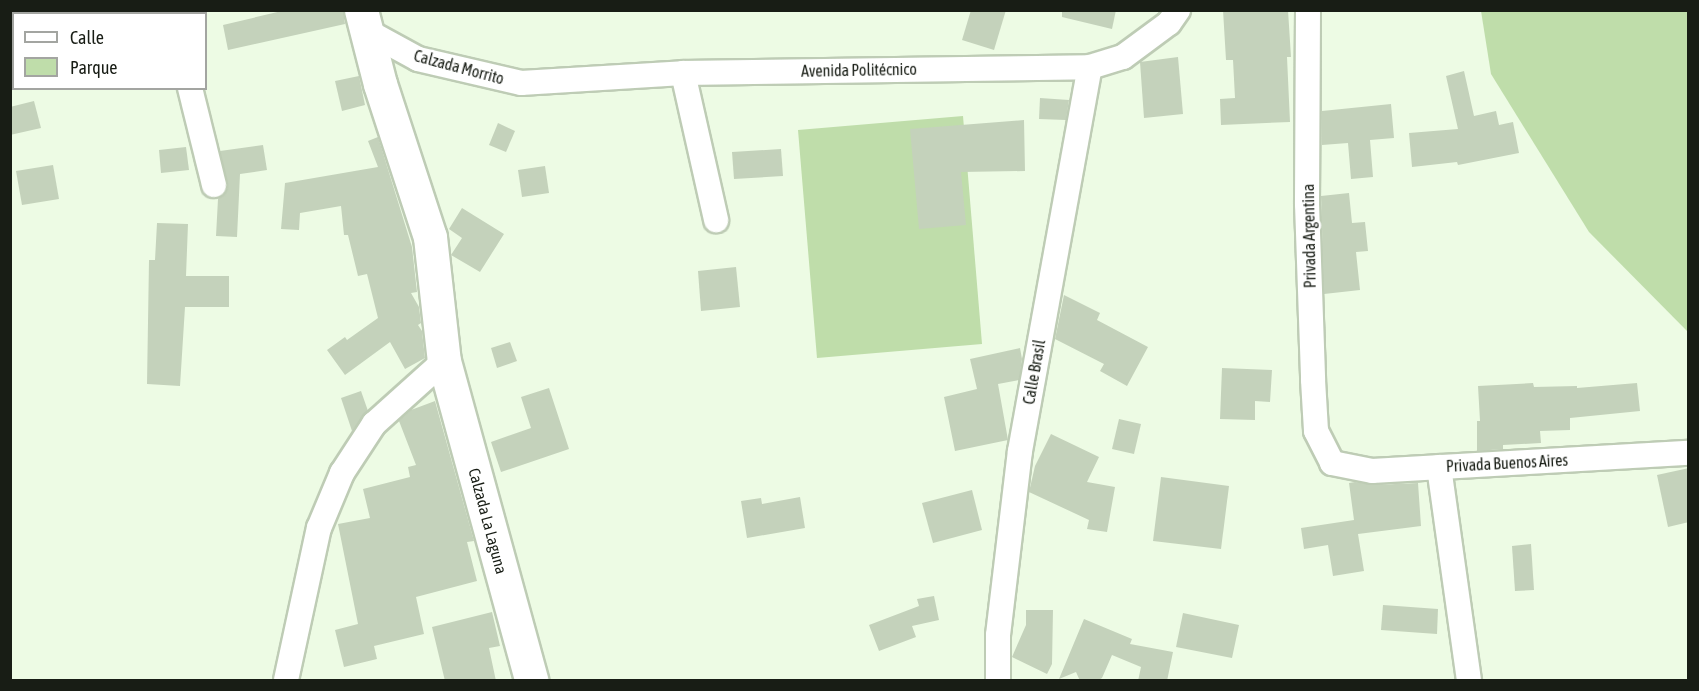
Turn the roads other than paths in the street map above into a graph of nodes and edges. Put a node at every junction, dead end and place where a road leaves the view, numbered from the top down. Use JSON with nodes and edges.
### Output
{"nodes":[{"id":1,"x":1178,"y":10,"type":"edge"},
{"id":2,"x":1308,"y":10,"type":"edge"},
{"id":3,"x":363,"y":20,"type":"edge"},
{"id":4,"x":1090,"y":67,"type":"junction"},
{"id":5,"x":683,"y":73,"type":"junction"},
{"id":6,"x":521,"y":83,"type":"joint"},
{"id":7,"x":190,"y":90,"type":"edge"},
{"id":8,"x":214,"y":185,"type":"dead end"},
{"id":9,"x":716,"y":220,"type":"dead end"},
{"id":10,"x":444,"y":361,"type":"junction"},
{"id":11,"x":1689,"y":453,"type":"edge"},
{"id":12,"x":1329,"y":458,"type":"joint"},
{"id":13,"x":1439,"y":467,"type":"junction"},
{"id":14,"x":286,"y":681,"type":"edge"},
{"id":15,"x":531,"y":681,"type":"edge"},
{"id":16,"x":998,"y":681,"type":"edge"},
{"id":17,"x":1468,"y":681,"type":"edge"}],
"edges":[{"from":1,"to":4,"type":"street","name":"Avenida Politécnico"},
{"from":2,"to":12,"type":"street","name":"Privada Argentina"},
{"from":3,"to":6,"type":"street","name":"Calzada Morrito"},
{"from":3,"to":10,"type":"street","name":"Calzada La Laguna"},
{"from":4,"to":5,"type":"street","name":"Avenida Politécnico"},
{"from":4,"to":16,"type":"street","name":"Calle Brasil"},
{"from":5,"to":6,"type":"street","name":"Avenida Politécnico"},
{"from":5,"to":9,"type":"street"},
{"from":7,"to":8,"type":"street"},
{"from":10,"to":14,"type":"street"},
{"from":10,"to":15,"type":"street","name":"Calzada La Laguna"},
{"from":11,"to":13,"type":"street","name":"Privada Buenos Aires"},
{"from":12,"to":13,"type":"street","name":"Privada Buenos Aires"},
{"from":13,"to":17,"type":"street"}]}
